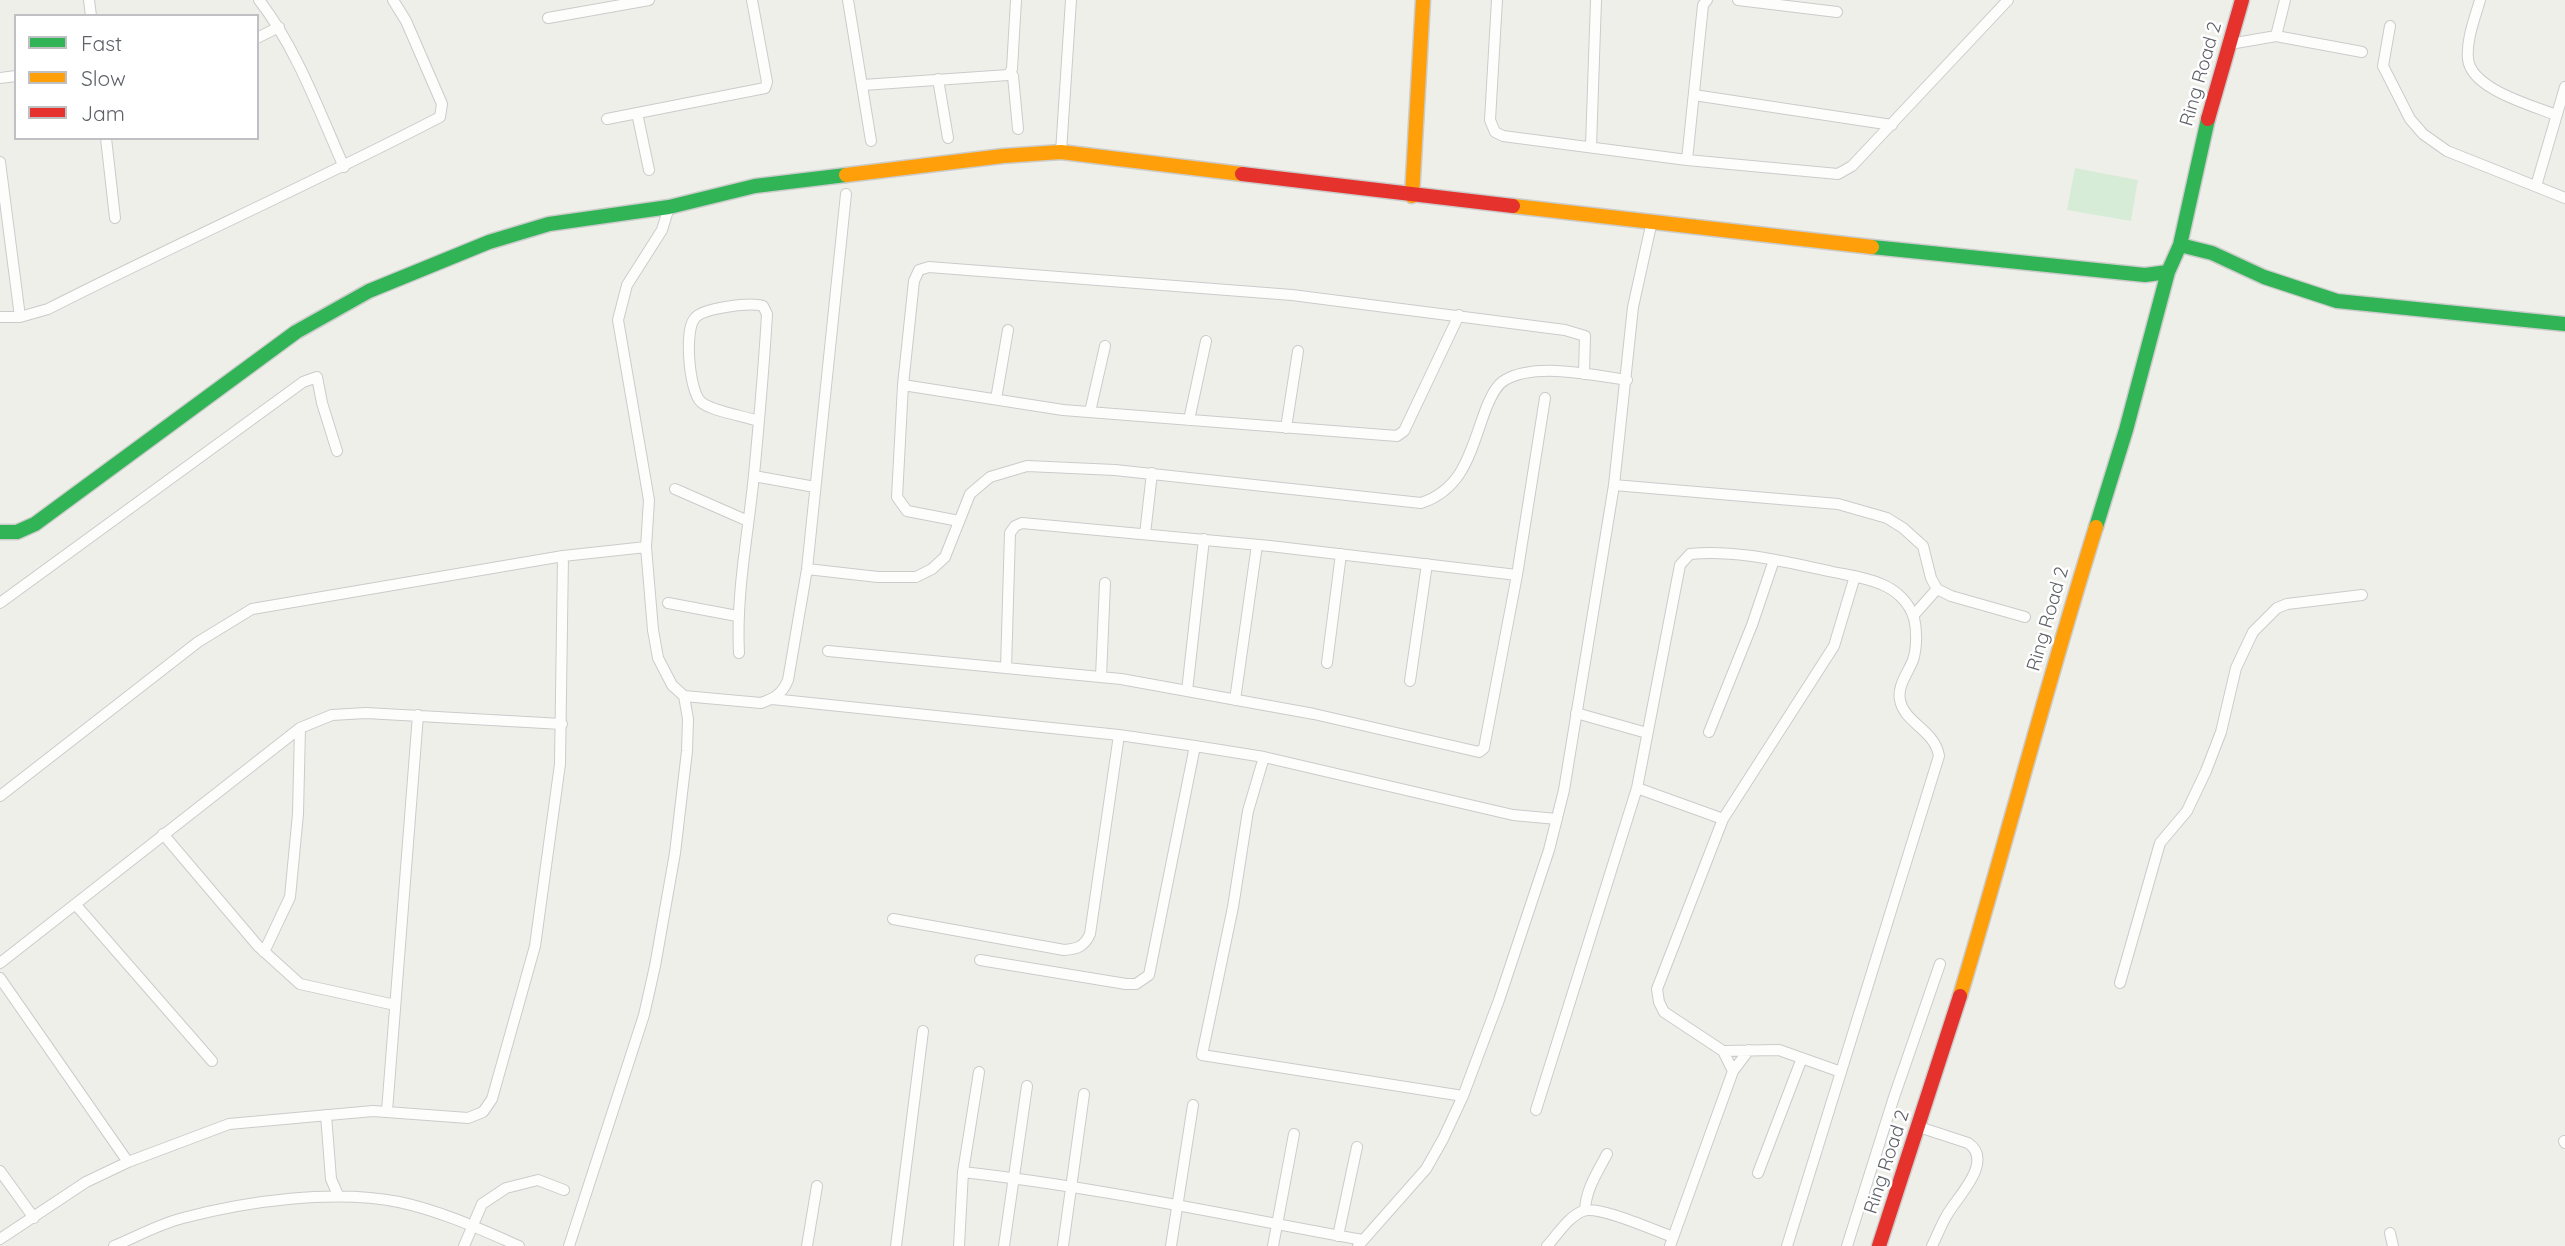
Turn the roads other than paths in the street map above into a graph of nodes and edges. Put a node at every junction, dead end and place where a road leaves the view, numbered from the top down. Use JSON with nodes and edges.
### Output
{"nodes":[{"id":1,"x":259,"y":0,"type":"edge"},
{"id":2,"x":393,"y":0,"type":"edge"},
{"id":3,"x":649,"y":0,"type":"edge"},
{"id":4,"x":752,"y":0,"type":"edge"},
{"id":5,"x":848,"y":0,"type":"edge"},
{"id":6,"x":1016,"y":0,"type":"edge"},
{"id":7,"x":1071,"y":0,"type":"edge"},
{"id":8,"x":1423,"y":0,"type":"edge"},
{"id":9,"x":1497,"y":0,"type":"edge"},
{"id":10,"x":1596,"y":0,"type":"edge"},
{"id":11,"x":1707,"y":0,"type":"edge"},
{"id":12,"x":1738,"y":0,"type":"edge"},
{"id":13,"x":2008,"y":0,"type":"edge"},
{"id":14,"x":2242,"y":0,"type":"edge"},
{"id":15,"x":2286,"y":0,"type":"edge"},
{"id":16,"x":2480,"y":0,"type":"edge"},
{"id":17,"x":1837,"y":12,"type":"dead end"},
{"id":18,"x":548,"y":18,"type":"dead end"},
{"id":19,"x":2390,"y":26,"type":"dead end"},
{"id":20,"x":279,"y":27,"type":"junction"},
{"id":21,"x":2276,"y":36,"type":"junction"},
{"id":22,"x":259,"y":37,"type":"edge"},
{"id":23,"x":2230,"y":44,"type":"junction"},
{"id":24,"x":2362,"y":52,"type":"dead end"},
{"id":25,"x":1010,"y":72,"type":"junction"},
{"id":26,"x":938,"y":79,"type":"junction"},
{"id":27,"x":863,"y":85,"type":"junction"},
{"id":28,"x":2565,"y":87,"type":"edge"},
{"id":29,"x":1695,"y":94,"type":"junction"},
{"id":30,"x":637,"y":113,"type":"junction"},
{"id":31,"x":2556,"y":115,"type":"junction"},
{"id":32,"x":607,"y":119,"type":"dead end"},
{"id":33,"x":1892,"y":125,"type":"junction"},
{"id":34,"x":1018,"y":129,"type":"dead end"},
{"id":35,"x":948,"y":138,"type":"dead end"},
{"id":36,"x":106,"y":140,"type":"edge"},
{"id":37,"x":871,"y":141,"type":"dead end"},
{"id":38,"x":1591,"y":146,"type":"junction"},
{"id":39,"x":1061,"y":152,"type":"junction"},
{"id":40,"x":1687,"y":160,"type":"junction"},
{"id":41,"x":0,"y":162,"type":"edge"},
{"id":42,"x":344,"y":167,"type":"junction"},
{"id":43,"x":649,"y":170,"type":"dead end"},
{"id":44,"x":2536,"y":186,"type":"junction"},
{"id":45,"x":846,"y":194,"type":"dead end"},
{"id":46,"x":1412,"y":195,"type":"junction"},
{"id":47,"x":2565,"y":198,"type":"edge"},
{"id":48,"x":669,"y":207,"type":"junction"},
{"id":49,"x":116,"y":218,"type":"dead end"},
{"id":50,"x":1652,"y":221,"type":"junction"},
{"id":51,"x":2180,"y":245,"type":"junction"},
{"id":52,"x":2168,"y":272,"type":"junction"},
{"id":53,"x":1459,"y":315,"type":"junction"},
{"id":54,"x":0,"y":317,"type":"edge"},
{"id":55,"x":20,"y":317,"type":"junction"},
{"id":56,"x":2565,"y":324,"type":"edge"},
{"id":57,"x":1008,"y":330,"type":"dead end"},
{"id":58,"x":1206,"y":341,"type":"dead end"},
{"id":59,"x":1105,"y":346,"type":"dead end"},
{"id":60,"x":1298,"y":351,"type":"dead end"},
{"id":61,"x":1584,"y":374,"type":"junction"},
{"id":62,"x":1627,"y":380,"type":"junction"},
{"id":63,"x":903,"y":385,"type":"junction"},
{"id":64,"x":1545,"y":398,"type":"dead end"},
{"id":65,"x":996,"y":400,"type":"junction"},
{"id":66,"x":1090,"y":412,"type":"junction"},
{"id":67,"x":1189,"y":420,"type":"junction"},
{"id":68,"x":758,"y":421,"type":"junction"},
{"id":69,"x":1286,"y":428,"type":"junction"},
{"id":70,"x":337,"y":451,"type":"dead end"},
{"id":71,"x":1152,"y":473,"type":"junction"},
{"id":72,"x":754,"y":476,"type":"junction"},
{"id":73,"x":1615,"y":485,"type":"junction"},
{"id":74,"x":815,"y":486,"type":"junction"},
{"id":75,"x":675,"y":489,"type":"dead end"},
{"id":76,"x":748,"y":521,"type":"junction"},
{"id":77,"x":959,"y":521,"type":"junction"},
{"id":78,"x":0,"y":532,"type":"edge"},
{"id":79,"x":1145,"y":534,"type":"junction"},
{"id":80,"x":1204,"y":539,"type":"junction"},
{"id":81,"x":1256,"y":545,"type":"junction"},
{"id":82,"x":646,"y":547,"type":"junction"},
{"id":83,"x":1341,"y":554,"type":"junction"},
{"id":84,"x":563,"y":556,"type":"junction"},
{"id":85,"x":1774,"y":560,"type":"junction"},
{"id":86,"x":1427,"y":564,"type":"junction"},
{"id":87,"x":807,"y":569,"type":"junction"},
{"id":88,"x":1517,"y":575,"type":"junction"},
{"id":89,"x":1854,"y":576,"type":"junction"},
{"id":90,"x":1105,"y":583,"type":"dead end"},
{"id":91,"x":1937,"y":589,"type":"junction"},
{"id":92,"x":2362,"y":596,"type":"dead end"},
{"id":93,"x":0,"y":603,"type":"edge"},
{"id":94,"x":668,"y":603,"type":"dead end"},
{"id":95,"x":737,"y":616,"type":"junction"},
{"id":96,"x":1913,"y":616,"type":"junction"},
{"id":97,"x":2025,"y":617,"type":"dead end"},
{"id":98,"x":828,"y":651,"type":"dead end"},
{"id":99,"x":739,"y":653,"type":"dead end"},
{"id":100,"x":1327,"y":663,"type":"dead end"},
{"id":101,"x":1006,"y":668,"type":"junction"},
{"id":102,"x":1101,"y":677,"type":"junction"},
{"id":103,"x":1410,"y":681,"type":"dead end"},
{"id":104,"x":1187,"y":691,"type":"junction"},
{"id":105,"x":684,"y":696,"type":"junction"},
{"id":106,"x":772,"y":699,"type":"junction"},
{"id":107,"x":1235,"y":700,"type":"junction"},
{"id":108,"x":1576,"y":713,"type":"junction"},
{"id":109,"x":418,"y":715,"type":"junction"},
{"id":110,"x":562,"y":724,"type":"junction"},
{"id":111,"x":300,"y":728,"type":"junction"},
{"id":112,"x":1709,"y":732,"type":"dead end"},
{"id":113,"x":1647,"y":733,"type":"junction"},
{"id":114,"x":1119,"y":735,"type":"junction"},
{"id":115,"x":1195,"y":746,"type":"junction"},
{"id":116,"x":1264,"y":757,"type":"junction"},
{"id":117,"x":1637,"y":788,"type":"junction"},
{"id":118,"x":0,"y":796,"type":"edge"},
{"id":119,"x":1557,"y":819,"type":"junction"},
{"id":120,"x":1723,"y":819,"type":"junction"},
{"id":121,"x":163,"y":834,"type":"junction"},
{"id":122,"x":76,"y":905,"type":"junction"},
{"id":123,"x":893,"y":919,"type":"dead end"},
{"id":124,"x":264,"y":952,"type":"junction"},
{"id":125,"x":980,"y":960,"type":"dead end"},
{"id":126,"x":0,"y":963,"type":"edge"},
{"id":127,"x":1940,"y":964,"type":"dead end"},
{"id":128,"x":0,"y":978,"type":"edge"},
{"id":129,"x":2120,"y":982,"type":"dead end"},
{"id":130,"x":395,"y":1004,"type":"junction"},
{"id":131,"x":923,"y":1031,"type":"dead end"},
{"id":132,"x":1749,"y":1050,"type":"junction"},
{"id":133,"x":1723,"y":1051,"type":"junction"},
{"id":134,"x":1802,"y":1058,"type":"junction"},
{"id":135,"x":212,"y":1061,"type":"dead end"},
{"id":136,"x":1733,"y":1071,"type":"junction"},
{"id":137,"x":979,"y":1072,"type":"dead end"},
{"id":138,"x":1841,"y":1072,"type":"junction"},
{"id":139,"x":1027,"y":1086,"type":"dead end"},
{"id":140,"x":1084,"y":1094,"type":"dead end"},
{"id":141,"x":1463,"y":1096,"type":"junction"},
{"id":142,"x":1193,"y":1105,"type":"dead end"},
{"id":143,"x":1536,"y":1110,"type":"dead end"},
{"id":144,"x":387,"y":1111,"type":"junction"},
{"id":145,"x":326,"y":1115,"type":"junction"},
{"id":146,"x":1919,"y":1127,"type":"junction"},
{"id":147,"x":1294,"y":1133,"type":"dead end"},
{"id":148,"x":1357,"y":1147,"type":"dead end"},
{"id":149,"x":1607,"y":1154,"type":"dead end"},
{"id":150,"x":128,"y":1163,"type":"junction"},
{"id":151,"x":0,"y":1171,"type":"edge"},
{"id":152,"x":963,"y":1171,"type":"junction"},
{"id":153,"x":1758,"y":1173,"type":"dead end"},
{"id":154,"x":1014,"y":1178,"type":"junction"},
{"id":155,"x":817,"y":1186,"type":"dead end"},
{"id":156,"x":1073,"y":1187,"type":"junction"},
{"id":157,"x":564,"y":1190,"type":"dead end"},
{"id":158,"x":338,"y":1195,"type":"junction"},
{"id":159,"x":1179,"y":1205,"type":"junction"},
{"id":160,"x":1585,"y":1210,"type":"junction"},
{"id":161,"x":34,"y":1218,"type":"junction"},
{"id":162,"x":1275,"y":1224,"type":"junction"},
{"id":163,"x":471,"y":1226,"type":"junction"},
{"id":164,"x":2390,"y":1233,"type":"dead end"},
{"id":165,"x":1338,"y":1236,"type":"junction"},
{"id":166,"x":0,"y":1239,"type":"edge"},
{"id":167,"x":1672,"y":1242,"type":"edge"},
{"id":168,"x":1361,"y":1243,"type":"edge"},
{"id":169,"x":114,"y":1246,"type":"edge"},
{"id":170,"x":464,"y":1246,"type":"edge"},
{"id":171,"x":519,"y":1246,"type":"edge"},
{"id":172,"x":569,"y":1246,"type":"edge"},
{"id":173,"x":807,"y":1246,"type":"edge"},
{"id":174,"x":895,"y":1246,"type":"edge"},
{"id":175,"x":960,"y":1246,"type":"edge"},
{"id":176,"x":1004,"y":1246,"type":"edge"},
{"id":177,"x":1063,"y":1246,"type":"edge"},
{"id":178,"x":1171,"y":1246,"type":"edge"},
{"id":179,"x":1273,"y":1246,"type":"edge"},
{"id":180,"x":1547,"y":1246,"type":"edge"},
{"id":181,"x":1787,"y":1246,"type":"edge"},
{"id":182,"x":1847,"y":1246,"type":"edge"},
{"id":183,"x":1879,"y":1246,"type":"edge"},
{"id":184,"x":1932,"y":1246,"type":"edge"},
{"id":185,"x":2393,"y":1246,"type":"edge"}],
"edges":[{"from":1,"to":20,"type":"street"},
{"from":2,"to":42,"type":"street"},
{"from":3,"to":18,"type":"street"},
{"from":4,"to":30,"type":"street"},
{"from":5,"to":27,"type":"street"},
{"from":6,"to":25,"type":"street"},
{"from":7,"to":39,"type":"street"},
{"from":8,"to":46,"type":"street"},
{"from":9,"to":38,"type":"street"},
{"from":10,"to":38,"type":"street"},
{"from":11,"to":29,"type":"street"},
{"from":12,"to":17,"type":"street"},
{"from":13,"to":33,"type":"street"},
{"from":14,"to":23,"type":"street","name":"Ring Road 2"},
{"from":15,"to":21,"type":"street"},
{"from":16,"to":31,"type":"street"},
{"from":19,"to":44,"type":"street"},
{"from":20,"to":22,"type":"street"},
{"from":20,"to":42,"type":"street"},
{"from":21,"to":23,"type":"street"},
{"from":21,"to":24,"type":"street"},
{"from":23,"to":51,"type":"street","name":"Ring Road 2"},
{"from":25,"to":26,"type":"street"},
{"from":25,"to":34,"type":"street"},
{"from":26,"to":27,"type":"street"},
{"from":26,"to":35,"type":"street"},
{"from":27,"to":37,"type":"street"},
{"from":28,"to":31,"type":"street"},
{"from":29,"to":33,"type":"street"},
{"from":29,"to":40,"type":"street"},
{"from":30,"to":32,"type":"street"},
{"from":30,"to":43,"type":"street"},
{"from":31,"to":44,"type":"street"},
{"from":33,"to":40,"type":"street"},
{"from":36,"to":49,"type":"street"},
{"from":38,"to":40,"type":"street"},
{"from":39,"to":46,"type":"street"},
{"from":39,"to":48,"type":"street"},
{"from":41,"to":55,"type":"street"},
{"from":42,"to":55,"type":"street"},
{"from":44,"to":47,"type":"street"},
{"from":45,"to":74,"type":"street"},
{"from":46,"to":50,"type":"street"},
{"from":48,"to":78,"type":"street"},
{"from":48,"to":82,"type":"street"},
{"from":50,"to":52,"type":"street"},
{"from":50,"to":62,"type":"street"},
{"from":51,"to":52,"type":"street","name":"Ring Road 2"},
{"from":51,"to":56,"type":"street"},
{"from":52,"to":146,"type":"street","name":"Ring Road 2"},
{"from":53,"to":61,"type":"street"},
{"from":53,"to":63,"type":"street"},
{"from":53,"to":69,"type":"street"},
{"from":54,"to":55,"type":"street"},
{"from":57,"to":65,"type":"street"},
{"from":58,"to":67,"type":"street"},
{"from":59,"to":66,"type":"street"},
{"from":60,"to":69,"type":"street"},
{"from":61,"to":62,"type":"street"},
{"from":61,"to":71,"type":"street"},
{"from":62,"to":73,"type":"street"},
{"from":63,"to":65,"type":"street"},
{"from":63,"to":77,"type":"street"},
{"from":64,"to":88,"type":"street"},
{"from":65,"to":66,"type":"street"},
{"from":66,"to":67,"type":"street"},
{"from":67,"to":69,"type":"street"},
{"from":68,"to":68,"type":"street"},
{"from":68,"to":72,"type":"street"},
{"from":70,"to":93,"type":"street"},
{"from":71,"to":77,"type":"street"},
{"from":71,"to":79,"type":"street"},
{"from":72,"to":74,"type":"street"},
{"from":72,"to":76,"type":"street"},
{"from":73,"to":91,"type":"street"},
{"from":73,"to":108,"type":"street"},
{"from":74,"to":87,"type":"street"},
{"from":75,"to":76,"type":"street"},
{"from":76,"to":95,"type":"street"},
{"from":77,"to":87,"type":"street"},
{"from":79,"to":80,"type":"street"},
{"from":79,"to":101,"type":"street"},
{"from":80,"to":81,"type":"street"},
{"from":80,"to":104,"type":"street"},
{"from":81,"to":83,"type":"street"},
{"from":81,"to":107,"type":"street"},
{"from":82,"to":84,"type":"street"},
{"from":82,"to":105,"type":"street"},
{"from":83,"to":86,"type":"street"},
{"from":83,"to":100,"type":"street"},
{"from":84,"to":110,"type":"street"},
{"from":84,"to":118,"type":"street"},
{"from":85,"to":89,"type":"street"},
{"from":85,"to":112,"type":"street"},
{"from":85,"to":113,"type":"street"},
{"from":86,"to":88,"type":"street"},
{"from":86,"to":103,"type":"street"},
{"from":87,"to":106,"type":"street"},
{"from":88,"to":107,"type":"street"},
{"from":89,"to":96,"type":"street"},
{"from":89,"to":120,"type":"street"},
{"from":90,"to":102,"type":"street"},
{"from":91,"to":96,"type":"street"},
{"from":91,"to":97,"type":"street"},
{"from":92,"to":129,"type":"street"},
{"from":94,"to":95,"type":"street"},
{"from":95,"to":99,"type":"street"},
{"from":96,"to":138,"type":"street"},
{"from":98,"to":101,"type":"street"},
{"from":101,"to":102,"type":"street"},
{"from":102,"to":104,"type":"street"},
{"from":104,"to":107,"type":"street"},
{"from":105,"to":106,"type":"street"},
{"from":105,"to":172,"type":"street"},
{"from":106,"to":114,"type":"street"},
{"from":108,"to":113,"type":"street"},
{"from":108,"to":119,"type":"street"},
{"from":109,"to":110,"type":"street"},
{"from":109,"to":111,"type":"street"},
{"from":109,"to":130,"type":"street"},
{"from":110,"to":144,"type":"street"},
{"from":111,"to":121,"type":"street"},
{"from":111,"to":124,"type":"street"},
{"from":113,"to":117,"type":"street"},
{"from":114,"to":115,"type":"street"},
{"from":114,"to":123,"type":"street"},
{"from":115,"to":116,"type":"street"},
{"from":115,"to":125,"type":"street"},
{"from":116,"to":119,"type":"street"},
{"from":116,"to":141,"type":"street"},
{"from":117,"to":120,"type":"street"},
{"from":117,"to":143,"type":"street"},
{"from":119,"to":141,"type":"street"},
{"from":120,"to":133,"type":"street"},
{"from":121,"to":122,"type":"street"},
{"from":121,"to":124,"type":"street"},
{"from":122,"to":126,"type":"street"},
{"from":122,"to":135,"type":"street"},
{"from":124,"to":130,"type":"street"},
{"from":127,"to":182,"type":"street"},
{"from":128,"to":150,"type":"street"},
{"from":130,"to":144,"type":"street"},
{"from":131,"to":174,"type":"street"},
{"from":132,"to":133,"type":"street"},
{"from":132,"to":134,"type":"street"},
{"from":132,"to":136,"type":"street"},
{"from":133,"to":136,"type":"street"},
{"from":134,"to":138,"type":"street"},
{"from":134,"to":153,"type":"street"},
{"from":136,"to":167,"type":"street"},
{"from":137,"to":152,"type":"street"},
{"from":138,"to":181,"type":"street"},
{"from":139,"to":154,"type":"street"},
{"from":140,"to":156,"type":"street"},
{"from":141,"to":168,"type":"street"},
{"from":142,"to":159,"type":"street"},
{"from":144,"to":145,"type":"street"},
{"from":145,"to":150,"type":"street"},
{"from":145,"to":158,"type":"street"},
{"from":146,"to":183,"type":"street","name":"Ring Road 2"},
{"from":146,"to":184,"type":"street"},
{"from":147,"to":162,"type":"street"},
{"from":148,"to":165,"type":"street"},
{"from":149,"to":160,"type":"street"},
{"from":150,"to":161,"type":"street"},
{"from":151,"to":161,"type":"street"},
{"from":152,"to":154,"type":"street"},
{"from":152,"to":175,"type":"street"},
{"from":154,"to":156,"type":"street"},
{"from":154,"to":176,"type":"street"},
{"from":155,"to":173,"type":"street"},
{"from":156,"to":159,"type":"street"},
{"from":156,"to":177,"type":"street"},
{"from":157,"to":163,"type":"street"},
{"from":158,"to":163,"type":"street"},
{"from":158,"to":169,"type":"street"},
{"from":159,"to":162,"type":"street"},
{"from":159,"to":178,"type":"street"},
{"from":160,"to":167,"type":"street"},
{"from":160,"to":180,"type":"street"},
{"from":161,"to":166,"type":"street"},
{"from":162,"to":165,"type":"street"},
{"from":162,"to":179,"type":"street"},
{"from":163,"to":170,"type":"street"},
{"from":163,"to":171,"type":"street"},
{"from":164,"to":185,"type":"street"},
{"from":165,"to":168,"type":"street"}]}
